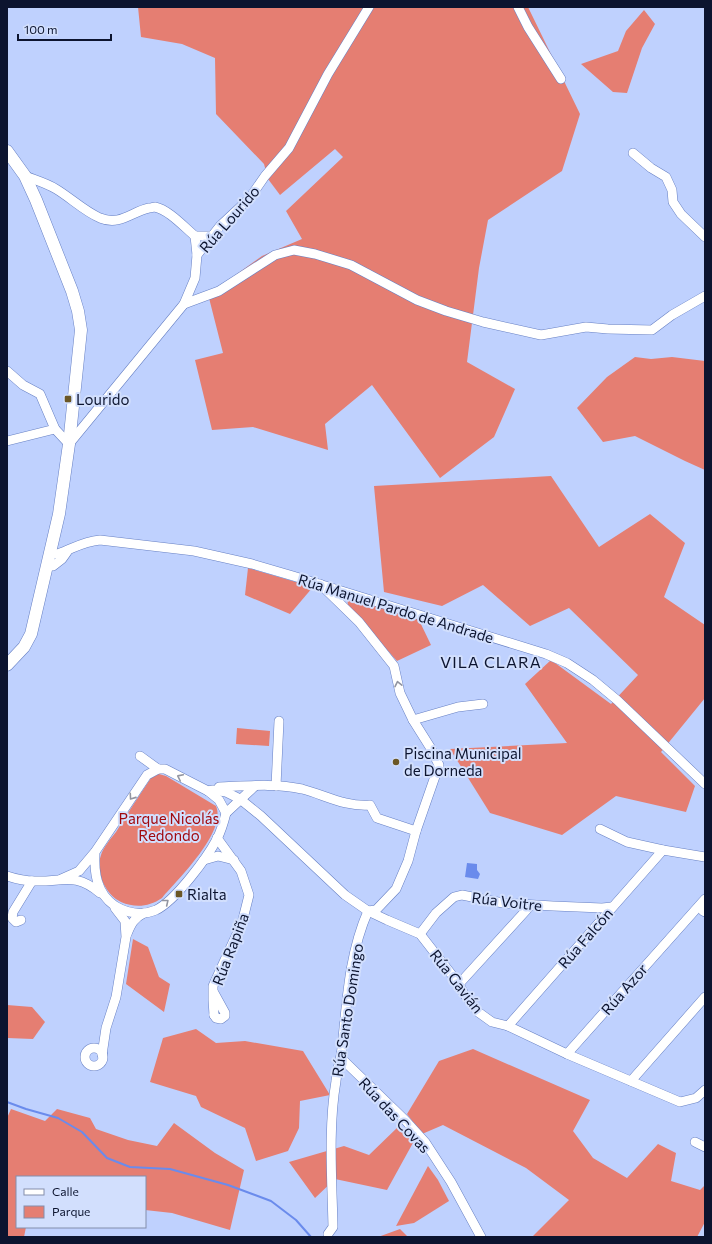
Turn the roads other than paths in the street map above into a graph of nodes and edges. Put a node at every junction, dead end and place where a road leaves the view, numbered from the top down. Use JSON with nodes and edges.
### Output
{"nodes":[{"id":1,"x":369,"y":7,"type":"edge"},
{"id":2,"x":518,"y":7,"type":"edge"},
{"id":3,"x":561,"y":79,"type":"dead end"},
{"id":4,"x":7,"y":151,"type":"edge"},
{"id":5,"x":633,"y":153,"type":"dead end"},
{"id":6,"x":25,"y":176,"type":"junction"},
{"id":7,"x":195,"y":236,"type":"junction"},
{"id":8,"x":212,"y":236,"type":"junction"},
{"id":9,"x":705,"y":237,"type":"edge"},
{"id":10,"x":197,"y":255,"type":"junction"},
{"id":11,"x":705,"y":296,"type":"edge"},
{"id":12,"x":184,"y":304,"type":"junction"},
{"id":13,"x":7,"y":371,"type":"edge"},
{"id":14,"x":55,"y":430,"type":"junction"},
{"id":15,"x":7,"y":441,"type":"edge"},
{"id":16,"x":69,"y":444,"type":"junction"},
{"id":17,"x":53,"y":559,"type":"junction"},
{"id":18,"x":320,"y":584,"type":"junction"},
{"id":19,"x":7,"y":665,"type":"edge"},
{"id":20,"x":483,"y":704,"type":"dead end"},
{"id":21,"x":413,"y":720,"type":"junction"},
{"id":22,"x":279,"y":721,"type":"dead end"},
{"id":23,"x":140,"y":756,"type":"dead end"},
{"id":24,"x":158,"y":769,"type":"junction"},
{"id":25,"x":705,"y":784,"type":"edge"},
{"id":26,"x":255,"y":786,"type":"junction"},
{"id":27,"x":276,"y":786,"type":"junction"},
{"id":28,"x":205,"y":790,"type":"junction"},
{"id":29,"x":240,"y":799,"type":"junction"},
{"id":30,"x":226,"y":813,"type":"junction"},
{"id":31,"x":600,"y":828,"type":"dead end"},
{"id":32,"x":416,"y":831,"type":"junction"},
{"id":33,"x":217,"y":838,"type":"junction"},
{"id":34,"x":662,"y":850,"type":"junction"},
{"id":35,"x":95,"y":852,"type":"junction"},
{"id":36,"x":693,"y":856,"type":"junction"},
{"id":37,"x":705,"y":857,"type":"edge"},
{"id":38,"x":204,"y":860,"type":"junction"},
{"id":39,"x":234,"y":860,"type":"junction"},
{"id":40,"x":705,"y":862,"type":"edge"},
{"id":41,"x":80,"y":869,"type":"junction"},
{"id":42,"x":7,"y":876,"type":"edge"},
{"id":43,"x":61,"y":878,"type":"junction"},
{"id":44,"x":82,"y":881,"type":"junction"},
{"id":45,"x":32,"y":882,"type":"junction"},
{"id":46,"x":705,"y":899,"type":"edge"},
{"id":47,"x":108,"y":900,"type":"junction"},
{"id":48,"x":531,"y":905,"type":"junction"},
{"id":49,"x":612,"y":907,"type":"junction"},
{"id":50,"x":586,"y":908,"type":"junction"},
{"id":51,"x":368,"y":911,"type":"junction"},
{"id":52,"x":704,"y":911,"type":"edge"},
{"id":53,"x":144,"y":913,"type":"junction"},
{"id":54,"x":21,"y":920,"type":"dead end"},
{"id":55,"x":597,"y":924,"type":"junction"},
{"id":56,"x":682,"y":924,"type":"junction"},
{"id":57,"x":420,"y":934,"type":"junction"},
{"id":58,"x":126,"y":937,"type":"junction"},
{"id":59,"x":459,"y":984,"type":"junction"},
{"id":60,"x":214,"y":993,"type":"junction"},
{"id":61,"x":705,"y":997,"type":"edge"},
{"id":62,"x":508,"y":1026,"type":"junction"},
{"id":63,"x":106,"y":1028,"type":"junction"},
{"id":64,"x":87,"y":1052,"type":"junction"},
{"id":65,"x":567,"y":1054,"type":"junction"},
{"id":66,"x":102,"y":1055,"type":"junction"},
{"id":67,"x":342,"y":1058,"type":"junction"},
{"id":68,"x":631,"y":1081,"type":"junction"},
{"id":69,"x":705,"y":1090,"type":"edge"},
{"id":70,"x":695,"y":1142,"type":"dead end"},
{"id":71,"x":705,"y":1147,"type":"edge"},
{"id":72,"x":328,"y":1234,"type":"dead end"},
{"id":73,"x":481,"y":1237,"type":"edge"}],
"edges":[{"from":1,"to":8,"type":"street","name":"Rúa Lourido"},
{"from":2,"to":3,"type":"street"},
{"from":4,"to":6,"type":"main road"},
{"from":5,"to":9,"type":"street"},
{"from":6,"to":7,"type":"street"},
{"from":6,"to":16,"type":"main road"},
{"from":7,"to":8,"type":"street"},
{"from":7,"to":10,"type":"street"},
{"from":8,"to":10,"type":"street","name":"Rúa Lourido"},
{"from":10,"to":12,"type":"street","name":"Rúa Lourido"},
{"from":11,"to":12,"type":"street"},
{"from":12,"to":16,"type":"street","name":"Rúa Lourido"},
{"from":13,"to":14,"type":"street"},
{"from":14,"to":15,"type":"street"},
{"from":14,"to":16,"type":"street"},
{"from":16,"to":17,"type":"main road"},
{"from":17,"to":18,"type":"street","name":"Rúa Manuel Pardo de Andrade"},
{"from":17,"to":19,"type":"main road"},
{"from":21,"to":18,"type":"street","one_way":true},
{"from":18,"to":25,"type":"street","name":"Rúa Manuel Pardo de Andrade"},
{"from":20,"to":21,"type":"street"},
{"from":21,"to":32,"type":"street"},
{"from":22,"to":27,"type":"street"},
{"from":23,"to":24,"type":"street"},
{"from":28,"to":24,"type":"street","one_way":true},
{"from":24,"to":35,"type":"street","one_way":true},
{"from":26,"to":27,"type":"street"},
{"from":26,"to":28,"type":"street"},
{"from":26,"to":29,"type":"street"},
{"from":27,"to":32,"type":"street"},
{"from":28,"to":29,"type":"street","name":"Rúa Gavián"},
{"from":28,"to":30,"type":"street"},
{"from":29,"to":30,"type":"street"},
{"from":29,"to":51,"type":"street","name":"Rúa Gavián"},
{"from":30,"to":33,"type":"street"},
{"from":31,"to":34,"type":"street"},
{"from":32,"to":51,"type":"street"},
{"from":33,"to":38,"type":"street"},
{"from":33,"to":39,"type":"street","name":"Rúa Rapiña"},
{"from":34,"to":36,"type":"street"},
{"from":34,"to":49,"type":"street","name":"Rúa Falcón"},
{"from":35,"to":41,"type":"street"},
{"from":35,"to":47,"type":"street"},
{"from":36,"to":37,"type":"street"},
{"from":36,"to":40,"type":"street"},
{"from":38,"to":39,"type":"street"},
{"from":53,"to":38,"type":"street","one_way":true},
{"from":39,"to":60,"type":"street","name":"Rúa Rapiña"},
{"from":41,"to":43,"type":"street"},
{"from":41,"to":44,"type":"street"},
{"from":42,"to":45,"type":"street"},
{"from":43,"to":44,"type":"street"},
{"from":43,"to":45,"type":"street"},
{"from":44,"to":47,"type":"street"},
{"from":45,"to":54,"type":"street"},
{"from":46,"to":56,"type":"street","name":"Rúa Azor"},
{"from":47,"to":53,"type":"street"},
{"from":47,"to":58,"type":"street"},
{"from":48,"to":50,"type":"street","name":"Rúa Voitre"},
{"from":48,"to":57,"type":"street","name":"Rúa Voitre"},
{"from":48,"to":59,"type":"street"},
{"from":49,"to":50,"type":"street","name":"Rúa Voitre"},
{"from":49,"to":55,"type":"street","name":"Rúa Falcón"},
{"from":50,"to":55,"type":"street"},
{"from":51,"to":57,"type":"street","name":"Rúa Gavián"},
{"from":51,"to":67,"type":"street","name":"Rúa Santo Domingo"},
{"from":52,"to":56,"type":"street","name":"Rúa Azor"},
{"from":53,"to":58,"type":"street"},
{"from":55,"to":62,"type":"street","name":"Rúa Falcón"},
{"from":56,"to":65,"type":"street","name":"Rúa Azor"},
{"from":57,"to":59,"type":"street","name":"Rúa Gavián"},
{"from":58,"to":63,"type":"street"},
{"from":59,"to":62,"type":"street","name":"Rúa Gavián"},
{"from":60,"to":60,"type":"street","name":"Rúa Rapiña"},
{"from":61,"to":68,"type":"street"},
{"from":62,"to":65,"type":"street","name":"Rúa Gavián"},
{"from":63,"to":64,"type":"street"},
{"from":63,"to":66,"type":"street"},
{"from":64,"to":66,"type":"street"},
{"from":64,"to":66,"type":"street"},
{"from":65,"to":68,"type":"street","name":"Rúa Gavián"},
{"from":67,"to":72,"type":"street","name":"Rúa Santo Domingo"},
{"from":67,"to":73,"type":"street","name":"Rúa das Covas"},
{"from":68,"to":69,"type":"street","name":"Rúa Gavián"},
{"from":70,"to":71,"type":"street"}]}
